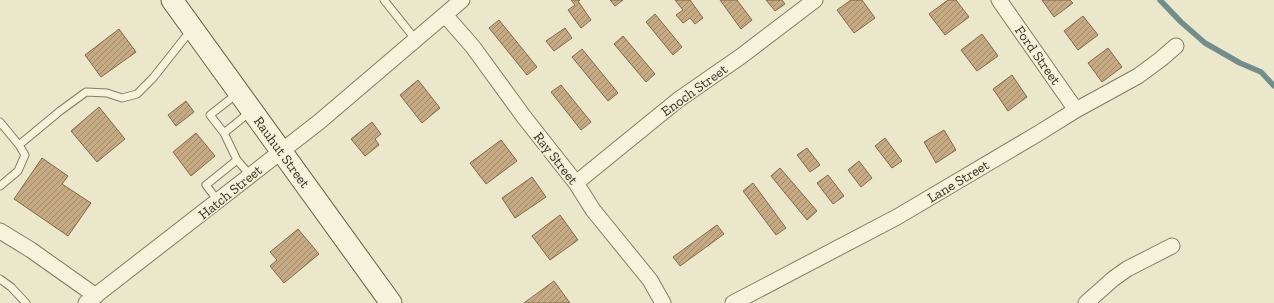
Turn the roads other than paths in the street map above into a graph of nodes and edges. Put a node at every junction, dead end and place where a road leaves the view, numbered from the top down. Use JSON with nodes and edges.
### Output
{"nodes":[{"id":1,"x":172,"y":0,"type":"edge"},
{"id":2,"x":384,"y":0,"type":"edge"},
{"id":3,"x":462,"y":0,"type":"edge"},
{"id":4,"x":815,"y":0,"type":"edge"},
{"id":5,"x":999,"y":0,"type":"edge"},
{"id":6,"x":445,"y":15,"type":"junction"},
{"id":7,"x":193,"y":28,"type":"junction"},
{"id":8,"x":416,"y":40,"type":"junction"},
{"id":9,"x":1176,"y":46,"type":"dead end"},
{"id":10,"x":239,"y":92,"type":"junction"},
{"id":11,"x":1076,"y":110,"type":"junction"},
{"id":12,"x":252,"y":111,"type":"junction"},
{"id":13,"x":0,"y":122,"type":"edge"},
{"id":14,"x":224,"y":133,"type":"junction"},
{"id":15,"x":19,"y":145,"type":"junction"},
{"id":16,"x":281,"y":151,"type":"junction"},
{"id":17,"x":237,"y":160,"type":"junction"},
{"id":18,"x":250,"y":175,"type":"junction"},
{"id":19,"x":576,"y":183,"type":"junction"},
{"id":20,"x":0,"y":186,"type":"edge"},
{"id":21,"x":218,"y":201,"type":"junction"},
{"id":22,"x":0,"y":231,"type":"edge"},
{"id":23,"x":1172,"y":246,"type":"dead end"},
{"id":24,"x":0,"y":279,"type":"edge"},
{"id":25,"x":91,"y":299,"type":"edge"},
{"id":26,"x":22,"y":302,"type":"edge"},
{"id":27,"x":391,"y":303,"type":"edge"},
{"id":28,"x":663,"y":303,"type":"edge"},
{"id":29,"x":733,"y":303,"type":"edge"},
{"id":30,"x":1086,"y":303,"type":"edge"}],
"edges":[{"from":1,"to":7,"type":"main road","name":"Rauhut Street"},
{"from":2,"to":8,"type":"lane"},
{"from":3,"to":6,"type":"street","name":"Hatch Street"},
{"from":4,"to":19,"type":"street","name":"Enoch Street"},
{"from":5,"to":11,"type":"street","name":"Ford Street"},
{"from":6,"to":8,"type":"street","name":"Hatch Street"},
{"from":6,"to":19,"type":"street","name":"Ray Street"},
{"from":7,"to":10,"type":"main road","name":"Rauhut Street"},
{"from":7,"to":15,"type":"lane"},
{"from":8,"to":16,"type":"street","name":"Hatch Street"},
{"from":9,"to":11,"type":"street","name":"Lane Street"},
{"from":10,"to":12,"type":"main road","name":"Rauhut Street"},
{"from":10,"to":14,"type":"lane"},
{"from":11,"to":29,"type":"street","name":"Lane Street"},
{"from":12,"to":14,"type":"lane"},
{"from":12,"to":16,"type":"main road","name":"Rauhut Street"},
{"from":13,"to":15,"type":"lane"},
{"from":14,"to":17,"type":"lane"},
{"from":15,"to":20,"type":"lane"},
{"from":16,"to":18,"type":"street","name":"Hatch Street"},
{"from":16,"to":27,"type":"main road","name":"Rauhut Street"},
{"from":17,"to":18,"type":"lane"},
{"from":17,"to":21,"type":"lane"},
{"from":18,"to":21,"type":"street","name":"Hatch Street"},
{"from":19,"to":28,"type":"street","name":"Ray Street"},
{"from":21,"to":25,"type":"street","name":"Hatch Street"},
{"from":22,"to":25,"type":"street"},
{"from":23,"to":30,"type":"street"},
{"from":24,"to":26,"type":"lane"}]}
